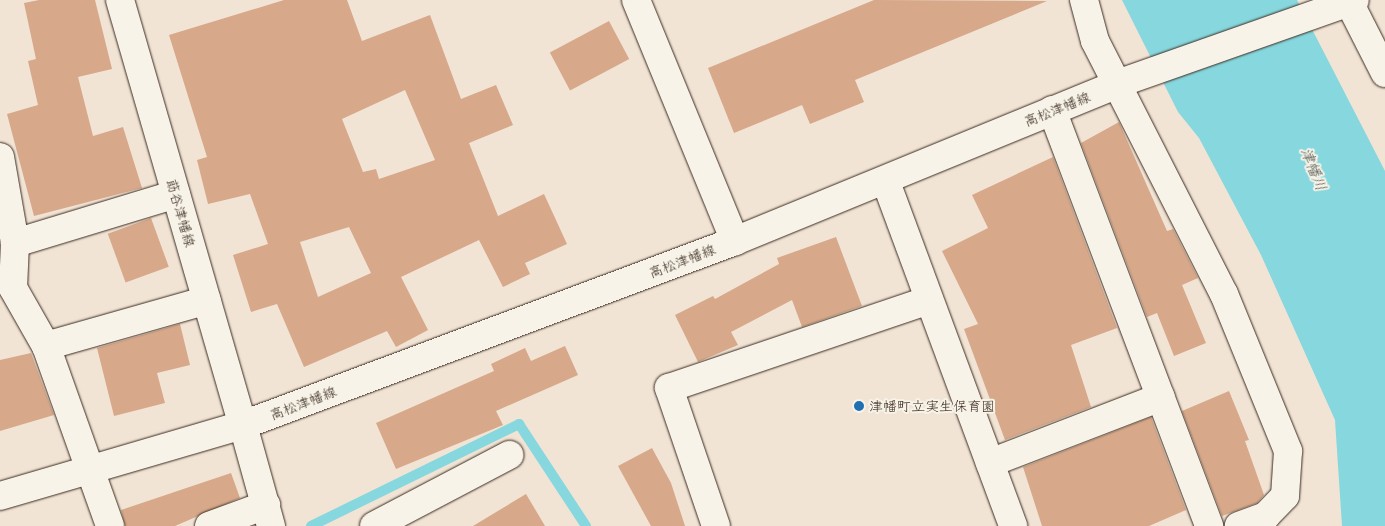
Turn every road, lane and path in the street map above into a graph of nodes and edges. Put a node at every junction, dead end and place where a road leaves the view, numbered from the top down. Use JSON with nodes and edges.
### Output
{"nodes":[{"id":1,"x":120,"y":0,"type":"edge"},
{"id":2,"x":636,"y":0,"type":"edge"},
{"id":3,"x":1084,"y":0,"type":"edge"},
{"id":4,"x":1345,"y":3,"type":"edge"},
{"id":5,"x":1385,"y":74,"type":"edge"},
{"id":6,"x":1124,"y":82,"type":"junction"},
{"id":7,"x":1052,"y":110,"type":"junction"},
{"id":8,"x":0,"y":157,"type":"edge"},
{"id":9,"x":886,"y":182,"type":"junction"},
{"id":10,"x":176,"y":194,"type":"junction"},
{"id":11,"x":735,"y":241,"type":"junction"},
{"id":12,"x":15,"y":243,"type":"junction"},
{"id":13,"x":207,"y":300,"type":"junction"},
{"id":14,"x":929,"y":300,"type":"junction"},
{"id":15,"x":46,"y":346,"type":"junction"},
{"id":16,"x":1161,"y":397,"type":"junction"},
{"id":17,"x":243,"y":425,"type":"junction"},
{"id":18,"x":509,"y":455,"type":"dead end"},
{"id":19,"x":990,"y":463,"type":"junction"},
{"id":20,"x":90,"y":470,"type":"junction"},
{"id":21,"x":0,"y":496,"type":"edge"},
{"id":22,"x":268,"y":516,"type":"edge"},
{"id":23,"x":110,"y":526,"type":"edge"},
{"id":24,"x":209,"y":526,"type":"edge"},
{"id":25,"x":374,"y":526,"type":"edge"},
{"id":26,"x":716,"y":526,"type":"edge"},
{"id":27,"x":1013,"y":526,"type":"edge"},
{"id":28,"x":1210,"y":526,"type":"edge"},
{"id":29,"x":1239,"y":526,"type":"edge"}],
"edges":[{"from":1,"to":10,"type":"street","name":"莇谷津幡線"},
{"from":2,"to":11,"type":"street"},
{"from":3,"to":6,"type":"street"},
{"from":4,"to":5,"type":"street"},
{"from":4,"to":6,"type":"street","name":"高松津幡線"},
{"from":6,"to":7,"type":"street","name":"高松津幡線"},
{"from":6,"to":29,"type":"street"},
{"from":7,"to":9,"type":"street","name":"高松津幡線"},
{"from":7,"to":16,"type":"street"},
{"from":8,"to":12,"type":"street"},
{"from":9,"to":11,"type":"street","name":"高松津幡線"},
{"from":9,"to":14,"type":"street"},
{"from":10,"to":12,"type":"street"},
{"from":10,"to":13,"type":"street","name":"莇谷津幡線"},
{"from":11,"to":17,"type":"street","name":"高松津幡線"},
{"from":12,"to":15,"type":"street"},
{"from":13,"to":15,"type":"street"},
{"from":13,"to":17,"type":"street","name":"莇谷津幡線"},
{"from":14,"to":19,"type":"street"},
{"from":14,"to":26,"type":"street"},
{"from":15,"to":20,"type":"street"},
{"from":16,"to":19,"type":"street"},
{"from":16,"to":28,"type":"street"},
{"from":17,"to":20,"type":"street","name":"高松津幡線"},
{"from":17,"to":22,"type":"street","name":"莇谷津幡線"},
{"from":18,"to":25,"type":"street"},
{"from":19,"to":27,"type":"street"},
{"from":20,"to":21,"type":"street","name":"高松津幡線"},
{"from":20,"to":23,"type":"street"},
{"from":22,"to":24,"type":"street"}]}
